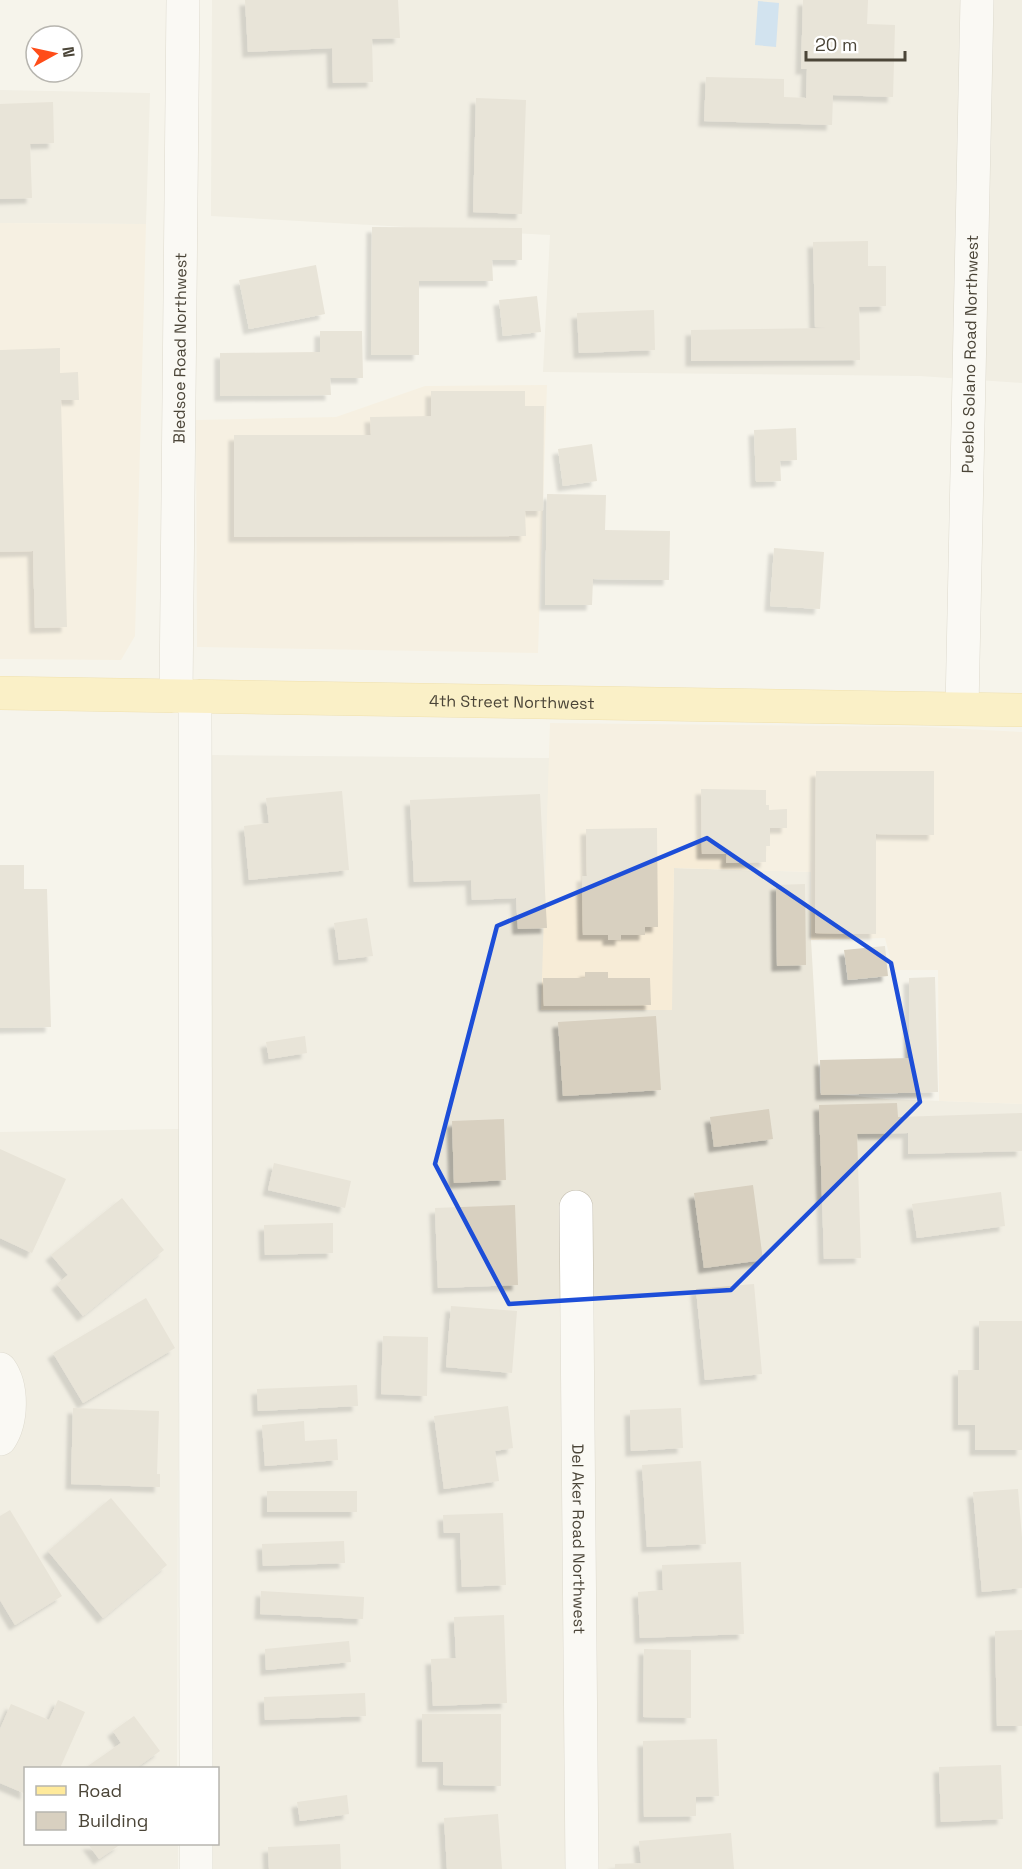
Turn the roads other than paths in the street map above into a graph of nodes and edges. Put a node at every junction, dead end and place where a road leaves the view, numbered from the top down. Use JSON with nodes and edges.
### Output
{"nodes":[{"id":1,"x":183,"y":0,"type":"edge"},
{"id":2,"x":976,"y":0,"type":"edge"},
{"id":3,"x":0,"y":693,"type":"edge"},
{"id":4,"x":185,"y":696,"type":"junction"},
{"id":5,"x":962,"y":708,"type":"junction"},
{"id":6,"x":1022,"y":710,"type":"edge"},
{"id":7,"x":576,"y":1207,"type":"dead end"},
{"id":8,"x":0,"y":1369,"type":"edge"},
{"id":9,"x":0,"y":1439,"type":"edge"},
{"id":10,"x":196,"y":1767,"type":"edge"},
{"id":11,"x":196,"y":1845,"type":"edge"},
{"id":12,"x":196,"y":1869,"type":"edge"},
{"id":13,"x":582,"y":1869,"type":"edge"}],
"edges":[{"from":1,"to":4,"type":"street","name":"Bledsoe Road Northwest"},
{"from":2,"to":5,"type":"street","name":"Pueblo Solano Road Northwest"},
{"from":3,"to":4,"type":"main road","name":"4th Street Northwest"},
{"from":4,"to":5,"type":"main road","name":"4th Street Northwest"},
{"from":4,"to":10,"type":"street","name":"Bledsoe Road Northwest"},
{"from":5,"to":6,"type":"main road","name":"4th Street Northwest"},
{"from":7,"to":13,"type":"street","name":"Del Aker Road Northwest"},
{"from":8,"to":9,"type":"street"},
{"from":11,"to":12,"type":"street"}]}
